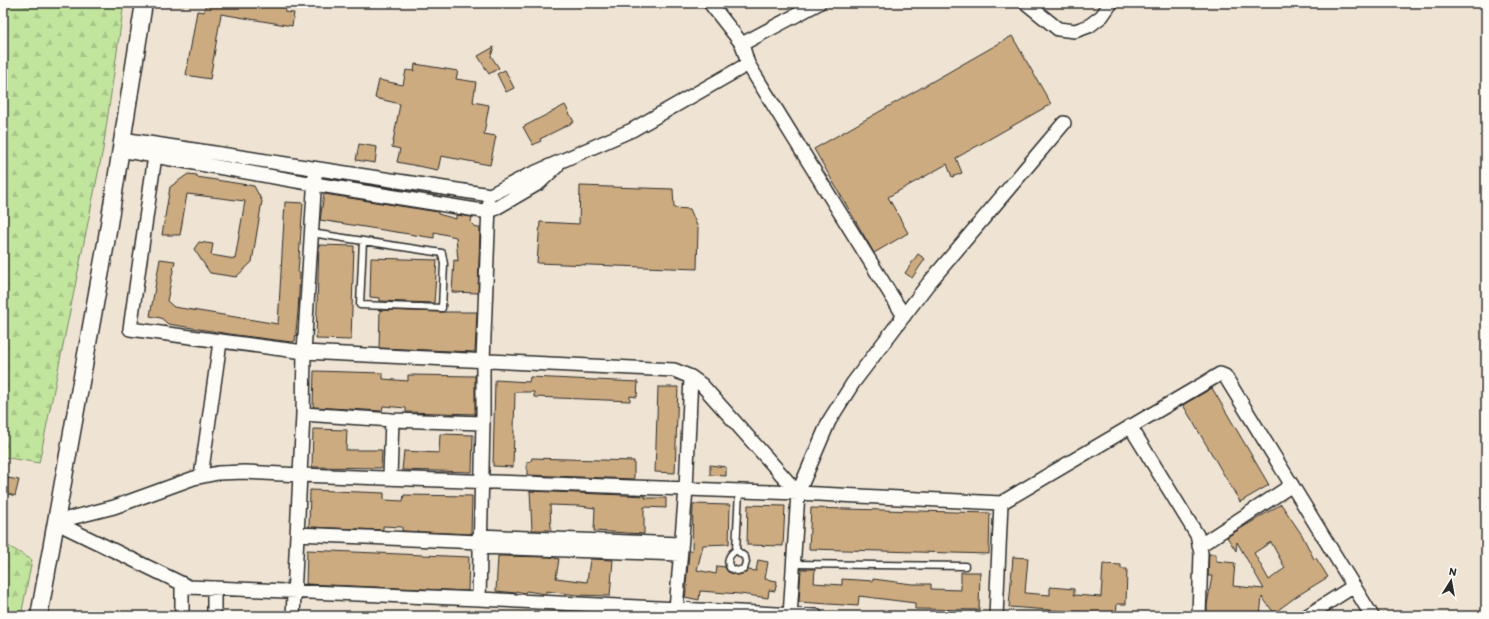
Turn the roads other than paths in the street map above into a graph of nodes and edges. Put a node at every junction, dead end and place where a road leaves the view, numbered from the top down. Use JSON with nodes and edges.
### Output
{"nodes":[{"id":1,"x":144,"y":3,"type":"edge"},
{"id":2,"x":710,"y":3,"type":"edge"},
{"id":3,"x":819,"y":3,"type":"edge"},
{"id":4,"x":1026,"y":3,"type":"edge"},
{"id":5,"x":1111,"y":3,"type":"edge"},
{"id":6,"x":742,"y":44,"type":"junction"},
{"id":7,"x":748,"y":64,"type":"junction"},
{"id":8,"x":1064,"y":123,"type":"dead end"},
{"id":9,"x":121,"y":145,"type":"junction"},
{"id":10,"x":155,"y":156,"type":"junction"},
{"id":11,"x":562,"y":161,"type":"junction"},
{"id":12,"x":315,"y":169,"type":"junction"},
{"id":13,"x":314,"y":184,"type":"junction"},
{"id":14,"x":490,"y":195,"type":"junction"},
{"id":15,"x":489,"y":212,"type":"junction"},
{"id":16,"x":311,"y":233,"type":"junction"},
{"id":17,"x":364,"y":241,"type":"junction"},
{"id":18,"x":904,"y":316,"type":"junction"},
{"id":19,"x":220,"y":342,"type":"junction"},
{"id":20,"x":304,"y":352,"type":"junction"},
{"id":21,"x":482,"y":361,"type":"junction"},
{"id":22,"x":691,"y":377,"type":"junction"},
{"id":23,"x":303,"y":414,"type":"junction"},
{"id":24,"x":392,"y":420,"type":"junction"},
{"id":25,"x":483,"y":423,"type":"junction"},
{"id":26,"x":1130,"y":426,"type":"junction"},
{"id":27,"x":300,"y":475,"type":"junction"},
{"id":28,"x":200,"y":476,"type":"junction"},
{"id":29,"x":390,"y":478,"type":"junction"},
{"id":30,"x":481,"y":482,"type":"junction"},
{"id":31,"x":1292,"y":485,"type":"junction"},
{"id":32,"x":686,"y":489,"type":"junction"},
{"id":33,"x":739,"y":491,"type":"junction"},
{"id":34,"x":798,"y":493,"type":"junction"},
{"id":35,"x":1001,"y":503,"type":"junction"},
{"id":36,"x":55,"y":522,"type":"junction"},
{"id":37,"x":297,"y":534,"type":"junction"},
{"id":38,"x":479,"y":542,"type":"junction"},
{"id":39,"x":1199,"y":546,"type":"junction"},
{"id":40,"x":680,"y":549,"type":"junction"},
{"id":41,"x":736,"y":550,"type":"dead end"},
{"id":42,"x":793,"y":564,"type":"junction"},
{"id":43,"x":965,"y":566,"type":"dead end"},
{"id":44,"x":182,"y":584,"type":"junction"},
{"id":45,"x":1354,"y":586,"type":"junction"},
{"id":46,"x":214,"y":588,"type":"junction"},
{"id":47,"x":294,"y":592,"type":"junction"},
{"id":48,"x":479,"y":599,"type":"junction"},
{"id":49,"x":676,"y":612,"type":"edge"},
{"id":50,"x":1366,"y":614,"type":"edge"},
{"id":51,"x":790,"y":615,"type":"edge"},
{"id":52,"x":39,"y":616,"type":"edge"},
{"id":53,"x":182,"y":616,"type":"edge"},
{"id":54,"x":214,"y":616,"type":"edge"},
{"id":55,"x":293,"y":616,"type":"edge"},
{"id":56,"x":816,"y":616,"type":"edge"},
{"id":57,"x":996,"y":616,"type":"edge"},
{"id":58,"x":1199,"y":616,"type":"edge"},
{"id":59,"x":1307,"y":616,"type":"edge"}],
"edges":[{"from":1,"to":9,"type":"street"},
{"from":2,"to":6,"type":"street"},
{"from":3,"to":6,"type":"street"},
{"from":4,"to":5,"type":"street"},
{"from":6,"to":7,"type":"street"},
{"from":7,"to":11,"type":"street"},
{"from":7,"to":18,"type":"street"},
{"from":8,"to":18,"type":"street"},
{"from":9,"to":10,"type":"street"},
{"from":9,"to":12,"type":"street"},
{"from":9,"to":36,"type":"street"},
{"from":10,"to":13,"type":"street"},
{"from":10,"to":19,"type":"street"},
{"from":11,"to":14,"type":"street"},
{"from":11,"to":15,"type":"street"},
{"from":12,"to":13,"type":"street"},
{"from":12,"to":14,"type":"street"},
{"from":13,"to":15,"type":"street"},
{"from":13,"to":16,"type":"street"},
{"from":14,"to":15,"type":"street"},
{"from":15,"to":21,"type":"street"},
{"from":16,"to":17,"type":"lane"},
{"from":16,"to":20,"type":"street"},
{"from":17,"to":17,"type":"lane"},
{"from":18,"to":34,"type":"street"},
{"from":19,"to":20,"type":"street"},
{"from":19,"to":28,"type":"street"},
{"from":20,"to":21,"type":"street"},
{"from":20,"to":23,"type":"street"},
{"from":21,"to":22,"type":"street"},
{"from":21,"to":25,"type":"street"},
{"from":22,"to":32,"type":"street"},
{"from":22,"to":34,"type":"street"},
{"from":23,"to":24,"type":"street"},
{"from":23,"to":27,"type":"street"},
{"from":24,"to":25,"type":"street"},
{"from":24,"to":29,"type":"street"},
{"from":25,"to":30,"type":"street"},
{"from":26,"to":31,"type":"street"},
{"from":26,"to":35,"type":"street"},
{"from":26,"to":39,"type":"street"},
{"from":27,"to":28,"type":"street"},
{"from":27,"to":29,"type":"street"},
{"from":27,"to":37,"type":"street"},
{"from":28,"to":36,"type":"street"},
{"from":29,"to":30,"type":"street"},
{"from":30,"to":32,"type":"street"},
{"from":30,"to":38,"type":"street"},
{"from":31,"to":39,"type":"street"},
{"from":31,"to":45,"type":"street"},
{"from":32,"to":33,"type":"street"},
{"from":32,"to":40,"type":"street"},
{"from":33,"to":34,"type":"street"},
{"from":33,"to":41,"type":"lane"},
{"from":34,"to":35,"type":"street"},
{"from":34,"to":42,"type":"street"},
{"from":35,"to":57,"type":"street"},
{"from":36,"to":44,"type":"street"},
{"from":36,"to":52,"type":"street"},
{"from":37,"to":38,"type":"street"},
{"from":37,"to":47,"type":"street"},
{"from":38,"to":40,"type":"street"},
{"from":38,"to":48,"type":"street"},
{"from":39,"to":58,"type":"street"},
{"from":40,"to":49,"type":"street"},
{"from":42,"to":43,"type":"lane"},
{"from":42,"to":51,"type":"street"},
{"from":44,"to":46,"type":"street"},
{"from":44,"to":53,"type":"street"},
{"from":45,"to":50,"type":"street"},
{"from":45,"to":59,"type":"street"},
{"from":46,"to":47,"type":"street"},
{"from":46,"to":54,"type":"street"},
{"from":47,"to":48,"type":"street"},
{"from":47,"to":55,"type":"street"},
{"from":48,"to":49,"type":"street"},
{"from":49,"to":51,"type":"street"},
{"from":51,"to":56,"type":"street"}]}
